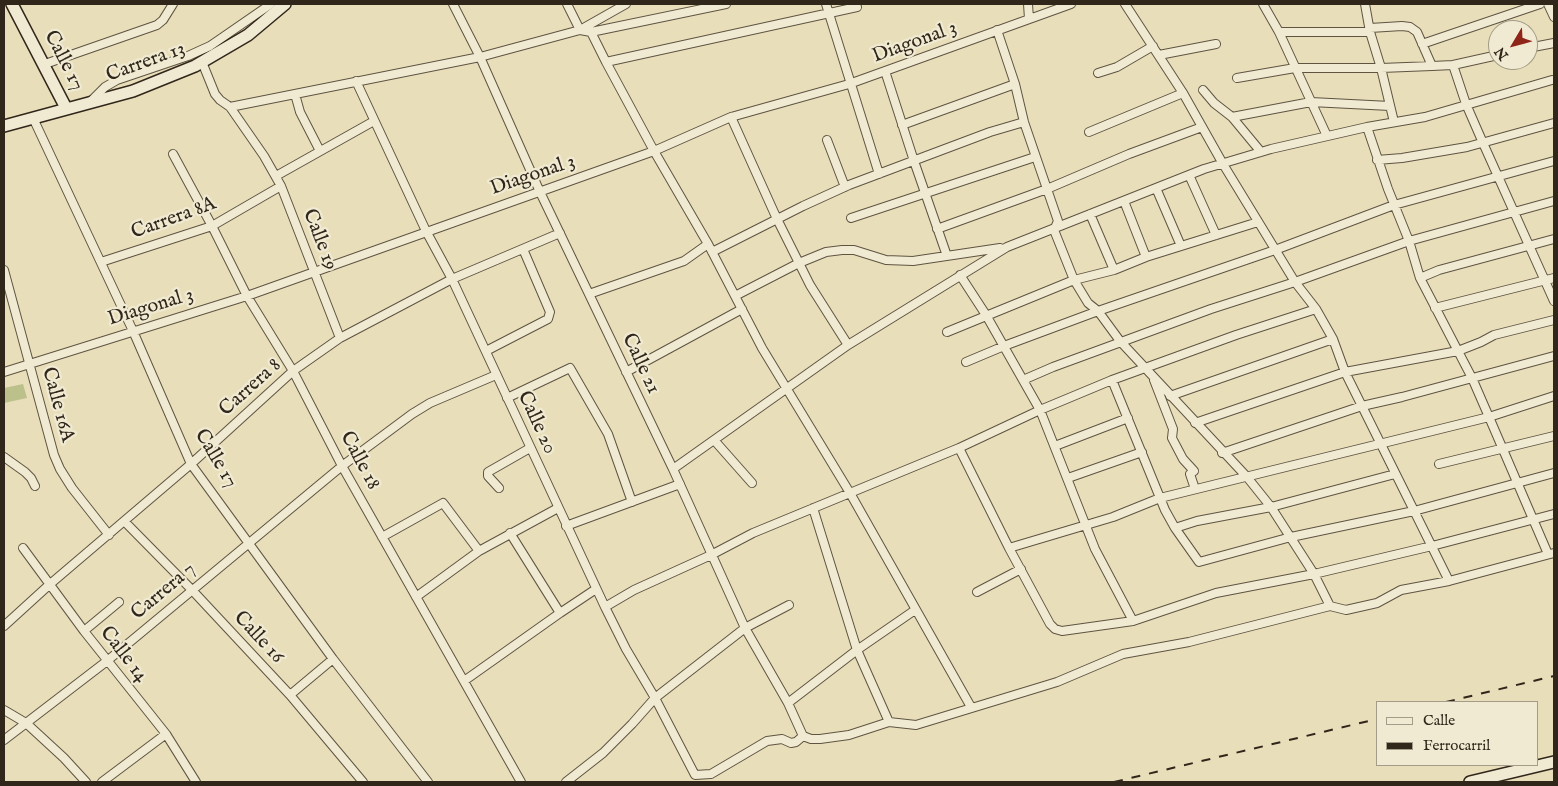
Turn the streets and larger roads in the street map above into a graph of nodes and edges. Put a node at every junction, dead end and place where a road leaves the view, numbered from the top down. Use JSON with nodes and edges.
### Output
{"nodes":[{"id":1,"x":12,"y":4,"type":"edge"},
{"id":2,"x":173,"y":4,"type":"edge"},
{"id":3,"x":271,"y":4,"type":"edge"},
{"id":4,"x":285,"y":4,"type":"edge"},
{"id":5,"x":454,"y":4,"type":"edge"},
{"id":6,"x":567,"y":4,"type":"edge"},
{"id":7,"x":626,"y":4,"type":"edge"},
{"id":8,"x":726,"y":4,"type":"edge"},
{"id":9,"x":826,"y":4,"type":"edge"},
{"id":10,"x":1028,"y":4,"type":"edge"},
{"id":11,"x":1071,"y":4,"type":"edge"},
{"id":12,"x":1126,"y":4,"type":"edge"},
{"id":13,"x":1263,"y":4,"type":"edge"},
{"id":14,"x":1365,"y":4,"type":"edge"},
{"id":15,"x":1540,"y":4,"type":"edge"},
{"id":16,"x":1548,"y":4,"type":"edge"},
{"id":17,"x":857,"y":7,"type":"dead end"},
{"id":18,"x":828,"y":14,"type":"junction"},
{"id":19,"x":1554,"y":18,"type":"edge"},
{"id":20,"x":1030,"y":19,"type":"junction"},
{"id":21,"x":580,"y":30,"type":"junction"},
{"id":22,"x":997,"y":30,"type":"junction"},
{"id":23,"x":1370,"y":30,"type":"junction"},
{"id":24,"x":592,"y":32,"type":"junction"},
{"id":25,"x":1279,"y":32,"type":"junction"},
{"id":26,"x":1554,"y":42,"type":"edge"},
{"id":27,"x":1216,"y":44,"type":"dead end"},
{"id":28,"x":1422,"y":44,"type":"junction"},
{"id":29,"x":1152,"y":46,"type":"junction"},
{"id":30,"x":1538,"y":46,"type":"edge"},
{"id":31,"x":1158,"y":55,"type":"junction"},
{"id":32,"x":480,"y":57,"type":"junction"},
{"id":33,"x":1488,"y":57,"type":"edge"},
{"id":34,"x":202,"y":62,"type":"junction"},
{"id":35,"x":606,"y":62,"type":"junction"},
{"id":36,"x":45,"y":64,"type":"junction"},
{"id":37,"x":1453,"y":65,"type":"junction"},
{"id":38,"x":1432,"y":66,"type":"junction"},
{"id":39,"x":1295,"y":68,"type":"junction"},
{"id":40,"x":1381,"y":68,"type":"junction"},
{"id":41,"x":885,"y":71,"type":"junction"},
{"id":42,"x":1098,"y":73,"type":"dead end"},
{"id":43,"x":1237,"y":78,"type":"dead end"},
{"id":44,"x":1552,"y":80,"type":"dead end"},
{"id":45,"x":356,"y":81,"type":"junction"},
{"id":46,"x":850,"y":84,"type":"junction"},
{"id":47,"x":1015,"y":84,"type":"junction"},
{"id":48,"x":1203,"y":90,"type":"dead end"},
{"id":49,"x":1183,"y":93,"type":"junction"},
{"id":50,"x":295,"y":94,"type":"junction"},
{"id":51,"x":89,"y":102,"type":"junction"},
{"id":52,"x":1311,"y":102,"type":"junction"},
{"id":53,"x":1466,"y":104,"type":"junction"},
{"id":54,"x":1390,"y":106,"type":"junction"},
{"id":55,"x":230,"y":107,"type":"junction"},
{"id":56,"x":66,"y":108,"type":"junction"},
{"id":57,"x":732,"y":116,"type":"junction"},
{"id":58,"x":1232,"y":116,"type":"junction"},
{"id":59,"x":33,"y":118,"type":"junction"},
{"id":60,"x":374,"y":120,"type":"junction"},
{"id":61,"x":1024,"y":122,"type":"junction"},
{"id":62,"x":1394,"y":122,"type":"junction"},
{"id":63,"x":1554,"y":123,"type":"edge"},
{"id":64,"x":902,"y":125,"type":"junction"},
{"id":65,"x":4,"y":126,"type":"edge"},
{"id":66,"x":1202,"y":127,"type":"junction"},
{"id":67,"x":1367,"y":127,"type":"junction"},
{"id":68,"x":1089,"y":132,"type":"dead end"},
{"id":69,"x":1327,"y":136,"type":"junction"},
{"id":70,"x":827,"y":140,"type":"dead end"},
{"id":71,"x":1483,"y":143,"type":"junction"},
{"id":72,"x":320,"y":151,"type":"junction"},
{"id":73,"x":654,"y":151,"type":"junction"},
{"id":74,"x":1261,"y":152,"type":"junction"},
{"id":75,"x":173,"y":154,"type":"dead end"},
{"id":76,"x":1035,"y":157,"type":"junction"},
{"id":77,"x":1377,"y":160,"type":"junction"},
{"id":78,"x":914,"y":161,"type":"junction"},
{"id":79,"x":1554,"y":161,"type":"edge"},
{"id":80,"x":1223,"y":164,"type":"junction"},
{"id":81,"x":879,"y":174,"type":"junction"},
{"id":82,"x":1189,"y":175,"type":"junction"},
{"id":83,"x":276,"y":176,"type":"junction"},
{"id":84,"x":1498,"y":176,"type":"junction"},
{"id":85,"x":282,"y":186,"type":"junction"},
{"id":86,"x":845,"y":187,"type":"junction"},
{"id":87,"x":1156,"y":188,"type":"junction"},
{"id":88,"x":1047,"y":189,"type":"junction"},
{"id":89,"x":540,"y":192,"type":"junction"},
{"id":90,"x":925,"y":194,"type":"junction"},
{"id":91,"x":1124,"y":201,"type":"junction"},
{"id":92,"x":1554,"y":202,"type":"edge"},
{"id":93,"x":1394,"y":205,"type":"junction"},
{"id":94,"x":1513,"y":212,"type":"junction"},
{"id":95,"x":1090,"y":214,"type":"junction"},
{"id":96,"x":851,"y":218,"type":"dead end"},
{"id":97,"x":777,"y":219,"type":"junction"},
{"id":98,"x":1258,"y":222,"type":"junction"},
{"id":99,"x":212,"y":226,"type":"junction"},
{"id":100,"x":937,"y":229,"type":"junction"},
{"id":101,"x":1054,"y":230,"type":"junction"},
{"id":102,"x":426,"y":231,"type":"junction"},
{"id":103,"x":560,"y":233,"type":"junction"},
{"id":104,"x":1216,"y":235,"type":"junction"},
{"id":105,"x":1554,"y":239,"type":"edge"},
{"id":106,"x":1410,"y":241,"type":"junction"},
{"id":107,"x":708,"y":244,"type":"junction"},
{"id":108,"x":1181,"y":246,"type":"junction"},
{"id":109,"x":1529,"y":246,"type":"junction"},
{"id":110,"x":1007,"y":247,"type":"junction"},
{"id":111,"x":523,"y":249,"type":"junction"},
{"id":112,"x":1276,"y":250,"type":"junction"},
{"id":113,"x":712,"y":252,"type":"junction"},
{"id":114,"x":947,"y":256,"type":"junction"},
{"id":115,"x":1146,"y":257,"type":"junction"},
{"id":116,"x":101,"y":262,"type":"junction"},
{"id":117,"x":799,"y":262,"type":"junction"},
{"id":118,"x":4,"y":270,"type":"edge"},
{"id":119,"x":1114,"y":270,"type":"junction"},
{"id":120,"x":313,"y":271,"type":"junction"},
{"id":121,"x":960,"y":275,"type":"junction"},
{"id":122,"x":1420,"y":278,"type":"junction"},
{"id":123,"x":1554,"y":278,"type":"edge"},
{"id":124,"x":452,"y":279,"type":"junction"},
{"id":125,"x":1074,"y":280,"type":"junction"},
{"id":126,"x":1545,"y":281,"type":"junction"},
{"id":127,"x":1295,"y":282,"type":"junction"},
{"id":128,"x":589,"y":294,"type":"junction"},
{"id":129,"x":247,"y":296,"type":"junction"},
{"id":130,"x":735,"y":296,"type":"junction"},
{"id":131,"x":1554,"y":301,"type":"edge"},
{"id":132,"x":1435,"y":308,"type":"junction"},
{"id":133,"x":742,"y":309,"type":"junction"},
{"id":134,"x":1316,"y":309,"type":"junction"},
{"id":135,"x":1098,"y":311,"type":"junction"},
{"id":136,"x":986,"y":315,"type":"junction"},
{"id":137,"x":1554,"y":320,"type":"edge"},
{"id":138,"x":132,"y":331,"type":"junction"},
{"id":139,"x":947,"y":332,"type":"dead end"},
{"id":140,"x":340,"y":338,"type":"junction"},
{"id":141,"x":1333,"y":339,"type":"junction"},
{"id":142,"x":1120,"y":341,"type":"junction"},
{"id":143,"x":848,"y":345,"type":"junction"},
{"id":144,"x":1004,"y":346,"type":"junction"},
{"id":145,"x":486,"y":351,"type":"junction"},
{"id":146,"x":1458,"y":351,"type":"junction"},
{"id":147,"x":1554,"y":356,"type":"edge"},
{"id":148,"x":966,"y":362,"type":"dead end"},
{"id":149,"x":29,"y":364,"type":"junction"},
{"id":150,"x":1146,"y":368,"type":"junction"},
{"id":151,"x":293,"y":371,"type":"junction"},
{"id":152,"x":4,"y":372,"type":"edge"},
{"id":153,"x":626,"y":372,"type":"junction"},
{"id":154,"x":1345,"y":372,"type":"junction"},
{"id":155,"x":496,"y":375,"type":"junction"},
{"id":156,"x":1154,"y":378,"type":"junction"},
{"id":157,"x":1472,"y":378,"type":"junction"},
{"id":158,"x":1023,"y":380,"type":"junction"},
{"id":159,"x":1112,"y":380,"type":"junction"},
{"id":160,"x":786,"y":388,"type":"junction"},
{"id":161,"x":1170,"y":396,"type":"junction"},
{"id":162,"x":1554,"y":396,"type":"edge"},
{"id":163,"x":507,"y":398,"type":"junction"},
{"id":164,"x":1362,"y":406,"type":"junction"},
{"id":165,"x":1040,"y":410,"type":"junction"},
{"id":166,"x":1489,"y":417,"type":"junction"},
{"id":167,"x":1128,"y":418,"type":"junction"},
{"id":168,"x":1195,"y":423,"type":"junction"},
{"id":169,"x":1554,"y":436,"type":"edge"},
{"id":170,"x":714,"y":440,"type":"junction"},
{"id":171,"x":1380,"y":444,"type":"junction"},
{"id":172,"x":1055,"y":446,"type":"junction"},
{"id":173,"x":530,"y":448,"type":"junction"},
{"id":174,"x":959,"y":448,"type":"junction"},
{"id":175,"x":1502,"y":449,"type":"junction"},
{"id":176,"x":1142,"y":452,"type":"junction"},
{"id":177,"x":1222,"y":453,"type":"junction"},
{"id":178,"x":4,"y":457,"type":"edge"},
{"id":179,"x":191,"y":464,"type":"junction"},
{"id":180,"x":1439,"y":464,"type":"dead end"},
{"id":181,"x":342,"y":466,"type":"junction"},
{"id":182,"x":673,"y":468,"type":"junction"},
{"id":183,"x":1395,"y":474,"type":"junction"},
{"id":184,"x":1554,"y":474,"type":"edge"},
{"id":185,"x":1246,"y":477,"type":"junction"},
{"id":186,"x":1068,"y":478,"type":"junction"},
{"id":187,"x":752,"y":482,"type":"dead end"},
{"id":188,"x":1517,"y":483,"type":"junction"},
{"id":189,"x":680,"y":484,"type":"junction"},
{"id":190,"x":35,"y":486,"type":"dead end"},
{"id":191,"x":499,"y":488,"type":"dead end"},
{"id":192,"x":1195,"y":489,"type":"junction"},
{"id":193,"x":850,"y":493,"type":"junction"},
{"id":194,"x":1160,"y":498,"type":"junction"},
{"id":195,"x":632,"y":502,"type":"junction"},
{"id":196,"x":1271,"y":507,"type":"junction"},
{"id":197,"x":558,"y":508,"type":"junction"},
{"id":198,"x":813,"y":508,"type":"junction"},
{"id":199,"x":1414,"y":511,"type":"junction"},
{"id":200,"x":1554,"y":514,"type":"edge"},
{"id":201,"x":1533,"y":520,"type":"junction"},
{"id":202,"x":124,"y":521,"type":"junction"},
{"id":203,"x":1087,"y":525,"type":"junction"},
{"id":204,"x":566,"y":526,"type":"junction"},
{"id":205,"x":1176,"y":528,"type":"junction"},
{"id":206,"x":510,"y":533,"type":"junction"},
{"id":207,"x":109,"y":535,"type":"junction"},
{"id":208,"x":382,"y":537,"type":"junction"},
{"id":209,"x":1290,"y":537,"type":"junction"},
{"id":210,"x":248,"y":543,"type":"junction"},
{"id":211,"x":1432,"y":546,"type":"junction"},
{"id":212,"x":23,"y":548,"type":"dead end"},
{"id":213,"x":1009,"y":548,"type":"junction"},
{"id":214,"x":479,"y":551,"type":"junction"},
{"id":215,"x":1551,"y":553,"type":"edge"},
{"id":216,"x":711,"y":555,"type":"junction"},
{"id":217,"x":1020,"y":569,"type":"junction"},
{"id":218,"x":1314,"y":574,"type":"junction"},
{"id":219,"x":1449,"y":580,"type":"junction"},
{"id":220,"x":49,"y":584,"type":"junction"},
{"id":221,"x":596,"y":589,"type":"junction"},
{"id":222,"x":192,"y":590,"type":"junction"},
{"id":223,"x":977,"y":592,"type":"dead end"},
{"id":224,"x":416,"y":597,"type":"junction"},
{"id":225,"x":119,"y":602,"type":"dead end"},
{"id":226,"x":789,"y":605,"type":"dead end"},
{"id":227,"x":1330,"y":606,"type":"junction"},
{"id":228,"x":605,"y":607,"type":"junction"},
{"id":229,"x":915,"y":610,"type":"junction"},
{"id":230,"x":560,"y":613,"type":"junction"},
{"id":231,"x":1133,"y":621,"type":"junction"},
{"id":232,"x":4,"y":626,"type":"edge"},
{"id":233,"x":745,"y":628,"type":"junction"},
{"id":234,"x":84,"y":631,"type":"junction"},
{"id":235,"x":858,"y":650,"type":"junction"},
{"id":236,"x":333,"y":659,"type":"junction"},
{"id":237,"x":106,"y":661,"type":"junction"},
{"id":238,"x":464,"y":681,"type":"junction"},
{"id":239,"x":290,"y":696,"type":"junction"},
{"id":240,"x":655,"y":698,"type":"junction"},
{"id":241,"x":788,"y":703,"type":"junction"},
{"id":242,"x":971,"y":707,"type":"junction"},
{"id":243,"x":4,"y":710,"type":"edge"},
{"id":244,"x":889,"y":722,"type":"junction"},
{"id":245,"x":26,"y":723,"type":"junction"},
{"id":246,"x":166,"y":734,"type":"junction"},
{"id":247,"x":803,"y":736,"type":"junction"},
{"id":248,"x":4,"y":740,"type":"edge"},
{"id":249,"x":1554,"y":762,"type":"edge"},
{"id":250,"x":1537,"y":766,"type":"edge"},
{"id":251,"x":1538,"y":766,"type":"edge"},
{"id":252,"x":86,"y":782,"type":"edge"},
{"id":253,"x":102,"y":782,"type":"edge"},
{"id":254,"x":196,"y":782,"type":"edge"},
{"id":255,"x":363,"y":782,"type":"edge"},
{"id":256,"x":428,"y":782,"type":"edge"},
{"id":257,"x":521,"y":782,"type":"edge"},
{"id":258,"x":566,"y":782,"type":"edge"},
{"id":259,"x":1470,"y":782,"type":"edge"}],
"edges":[{"from":1,"to":36,"type":"street","name":"Calle 17"},
{"from":2,"to":36,"type":"street"},
{"from":3,"to":51,"type":"street"},
{"from":4,"to":34,"type":"street","name":"Carrera 13"},
{"from":5,"to":32,"type":"street","name":"Calle 21"},
{"from":6,"to":21,"type":"street"},
{"from":7,"to":21,"type":"street"},
{"from":8,"to":24,"type":"street"},
{"from":9,"to":18,"type":"street"},
{"from":10,"to":20,"type":"street"},
{"from":11,"to":20,"type":"street","name":"Diagonal 3"},
{"from":12,"to":29,"type":"street"},
{"from":13,"to":25,"type":"street"},
{"from":14,"to":23,"type":"street"},
{"from":15,"to":28,"type":"street"},
{"from":16,"to":19,"type":"street"},
{"from":17,"to":18,"type":"street"},
{"from":18,"to":35,"type":"street"},
{"from":18,"to":46,"type":"street"},
{"from":20,"to":22,"type":"street","name":"Diagonal 3"},
{"from":21,"to":24,"type":"street"},
{"from":21,"to":32,"type":"street"},
{"from":22,"to":41,"type":"street","name":"Diagonal 3"},
{"from":22,"to":47,"type":"street"},
{"from":23,"to":25,"type":"street"},
{"from":23,"to":28,"type":"street"},
{"from":23,"to":40,"type":"street"},
{"from":24,"to":35,"type":"street"},
{"from":25,"to":39,"type":"street"},
{"from":26,"to":30,"type":"street"},
{"from":27,"to":31,"type":"street"},
{"from":28,"to":38,"type":"street"},
{"from":29,"to":31,"type":"street"},
{"from":29,"to":42,"type":"street"},
{"from":31,"to":49,"type":"street"},
{"from":32,"to":45,"type":"street"},
{"from":32,"to":89,"type":"street","name":"Calle 21"},
{"from":33,"to":37,"type":"street"},
{"from":34,"to":51,"type":"street","name":"Carrera 13"},
{"from":34,"to":55,"type":"street","name":"Calle 19"},
{"from":35,"to":73,"type":"street"},
{"from":36,"to":56,"type":"street","name":"Calle 17"},
{"from":37,"to":38,"type":"street"},
{"from":37,"to":53,"type":"street"},
{"from":38,"to":40,"type":"street"},
{"from":39,"to":40,"type":"street"},
{"from":39,"to":43,"type":"street"},
{"from":39,"to":52,"type":"street"},
{"from":40,"to":54,"type":"street"},
{"from":41,"to":46,"type":"street","name":"Diagonal 3"},
{"from":41,"to":64,"type":"street"},
{"from":44,"to":53,"type":"street"},
{"from":45,"to":50,"type":"street"},
{"from":45,"to":60,"type":"street","name":"Calle 20"},
{"from":46,"to":57,"type":"street","name":"Diagonal 3"},
{"from":46,"to":81,"type":"street"},
{"from":47,"to":61,"type":"street"},
{"from":47,"to":64,"type":"street"},
{"from":48,"to":58,"type":"street"},
{"from":49,"to":66,"type":"street"},
{"from":49,"to":68,"type":"street"},
{"from":50,"to":55,"type":"street"},
{"from":50,"to":72,"type":"street"},
{"from":51,"to":56,"type":"street","name":"Carrera 13"},
{"from":52,"to":54,"type":"street"},
{"from":52,"to":58,"type":"street"},
{"from":52,"to":69,"type":"street"},
{"from":53,"to":62,"type":"street"},
{"from":53,"to":71,"type":"street"},
{"from":54,"to":62,"type":"street"},
{"from":55,"to":83,"type":"street","name":"Calle 19"},
{"from":56,"to":59,"type":"street","name":"Carrera 13"},
{"from":57,"to":73,"type":"street","name":"Diagonal 3"},
{"from":57,"to":97,"type":"street"},
{"from":58,"to":74,"type":"street"},
{"from":59,"to":65,"type":"street","name":"Carrera 13"},
{"from":59,"to":116,"type":"street","name":"Calle 17"},
{"from":60,"to":72,"type":"street"},
{"from":60,"to":102,"type":"street","name":"Calle 20"},
{"from":61,"to":76,"type":"street"},
{"from":61,"to":78,"type":"street"},
{"from":62,"to":67,"type":"street"},
{"from":63,"to":71,"type":"street"},
{"from":64,"to":78,"type":"street"},
{"from":66,"to":80,"type":"street"},
{"from":66,"to":88,"type":"street"},
{"from":67,"to":69,"type":"street"},
{"from":67,"to":77,"type":"street"},
{"from":69,"to":74,"type":"street"},
{"from":70,"to":86,"type":"street"},
{"from":71,"to":77,"type":"street"},
{"from":71,"to":84,"type":"street"},
{"from":72,"to":83,"type":"street"},
{"from":73,"to":89,"type":"street","name":"Diagonal 3"},
{"from":73,"to":107,"type":"street"},
{"from":74,"to":80,"type":"street"},
{"from":75,"to":99,"type":"street","name":"Calle 18"},
{"from":76,"to":88,"type":"street"},
{"from":76,"to":90,"type":"street"},
{"from":77,"to":93,"type":"street"},
{"from":78,"to":81,"type":"street"},
{"from":78,"to":90,"type":"street"},
{"from":79,"to":84,"type":"street"},
{"from":80,"to":82,"type":"street"},
{"from":80,"to":98,"type":"street"},
{"from":81,"to":86,"type":"street"},
{"from":82,"to":87,"type":"street"},
{"from":82,"to":104,"type":"street"},
{"from":83,"to":85,"type":"street","name":"Calle 19"},
{"from":84,"to":93,"type":"street"},
{"from":84,"to":94,"type":"street"},
{"from":85,"to":99,"type":"street","name":"Carrera 8A"},
{"from":85,"to":120,"type":"street","name":"Calle 19"},
{"from":86,"to":97,"type":"street"},
{"from":87,"to":91,"type":"street"},
{"from":87,"to":108,"type":"street"},
{"from":88,"to":100,"type":"street"},
{"from":88,"to":101,"type":"street"},
{"from":89,"to":102,"type":"street","name":"Diagonal 3"},
{"from":89,"to":103,"type":"street","name":"Calle 21"},
{"from":90,"to":96,"type":"street"},
{"from":90,"to":100,"type":"street"},
{"from":91,"to":95,"type":"street"},
{"from":91,"to":115,"type":"street"},
{"from":92,"to":94,"type":"street"},
{"from":93,"to":106,"type":"street"},
{"from":93,"to":112,"type":"street"},
{"from":94,"to":106,"type":"street"},
{"from":94,"to":109,"type":"street"},
{"from":95,"to":101,"type":"street"},
{"from":95,"to":119,"type":"street"},
{"from":97,"to":113,"type":"street"},
{"from":97,"to":117,"type":"street"},
{"from":98,"to":104,"type":"street"},
{"from":98,"to":112,"type":"street"},
{"from":99,"to":116,"type":"street","name":"Carrera 8A"},
{"from":99,"to":129,"type":"street","name":"Calle 18"},
{"from":100,"to":114,"type":"street"},
{"from":101,"to":110,"type":"street"},
{"from":101,"to":125,"type":"street"},
{"from":102,"to":120,"type":"street","name":"Diagonal 3"},
{"from":102,"to":124,"type":"street","name":"Calle 20"},
{"from":103,"to":111,"type":"street","name":"Carrera 8"},
{"from":103,"to":128,"type":"street","name":"Calle 21"},
{"from":104,"to":108,"type":"street"},
{"from":105,"to":109,"type":"street"},
{"from":106,"to":122,"type":"street"},
{"from":106,"to":127,"type":"street"},
{"from":107,"to":113,"type":"street"},
{"from":107,"to":128,"type":"street"},
{"from":108,"to":115,"type":"street"},
{"from":109,"to":122,"type":"street"},
{"from":109,"to":126,"type":"street"},
{"from":110,"to":114,"type":"street"},
{"from":110,"to":121,"type":"street"},
{"from":111,"to":124,"type":"street","name":"Carrera 8"},
{"from":111,"to":145,"type":"street"},
{"from":112,"to":127,"type":"street"},
{"from":112,"to":135,"type":"street"},
{"from":113,"to":130,"type":"street"},
{"from":114,"to":117,"type":"street"},
{"from":115,"to":119,"type":"street"},
{"from":116,"to":138,"type":"street","name":"Calle 17"},
{"from":117,"to":130,"type":"street"},
{"from":117,"to":143,"type":"street"},
{"from":118,"to":149,"type":"street","name":"Calle 16A"},
{"from":119,"to":125,"type":"street"},
{"from":120,"to":129,"type":"street","name":"Diagonal 3"},
{"from":120,"to":140,"type":"street","name":"Calle 19"},
{"from":121,"to":136,"type":"street"},
{"from":121,"to":143,"type":"street"},
{"from":122,"to":132,"type":"street"},
{"from":123,"to":126,"type":"street"},
{"from":124,"to":140,"type":"street","name":"Carrera 8"},
{"from":124,"to":145,"type":"street","name":"Calle 20"},
{"from":125,"to":135,"type":"street"},
{"from":125,"to":136,"type":"street"},
{"from":126,"to":131,"type":"street"},
{"from":126,"to":132,"type":"street"},
{"from":127,"to":134,"type":"street"},
{"from":127,"to":142,"type":"street"},
{"from":128,"to":153,"type":"street","name":"Calle 21"},
{"from":129,"to":138,"type":"street","name":"Diagonal 3"},
{"from":129,"to":151,"type":"street","name":"Calle 18"},
{"from":130,"to":133,"type":"street"},
{"from":132,"to":146,"type":"street"},
{"from":133,"to":153,"type":"street"},
{"from":133,"to":160,"type":"street"},
{"from":134,"to":141,"type":"street"},
{"from":134,"to":150,"type":"street"},
{"from":135,"to":142,"type":"street"},
{"from":135,"to":144,"type":"street"},
{"from":136,"to":139,"type":"street"},
{"from":136,"to":144,"type":"street"},
{"from":137,"to":146,"type":"street"},
{"from":138,"to":149,"type":"street","name":"Diagonal 3"},
{"from":138,"to":179,"type":"street","name":"Calle 17"},
{"from":140,"to":151,"type":"street","name":"Carrera 8"},
{"from":141,"to":154,"type":"street"},
{"from":141,"to":161,"type":"street"},
{"from":142,"to":150,"type":"street"},
{"from":142,"to":158,"type":"street"},
{"from":143,"to":160,"type":"street"},
{"from":144,"to":148,"type":"street"},
{"from":144,"to":158,"type":"street"},
{"from":145,"to":155,"type":"street","name":"Calle 20"},
{"from":146,"to":154,"type":"street"},
{"from":146,"to":157,"type":"street"},
{"from":147,"to":157,"type":"street"},
{"from":149,"to":152,"type":"street","name":"Diagonal 3"},
{"from":149,"to":207,"type":"street","name":"Calle 16A"},
{"from":150,"to":156,"type":"street"},
{"from":150,"to":159,"type":"street"},
{"from":151,"to":179,"type":"street","name":"Carrera 8"},
{"from":151,"to":181,"type":"street","name":"Calle 18"},
{"from":153,"to":182,"type":"street","name":"Calle 21"},
{"from":154,"to":164,"type":"street"},
{"from":154,"to":168,"type":"street"},
{"from":155,"to":163,"type":"street","name":"Calle 20"},
{"from":155,"to":181,"type":"street","name":"Carrera 7"},
{"from":156,"to":161,"type":"street"},
{"from":156,"to":192,"type":"street"},
{"from":157,"to":164,"type":"street"},
{"from":157,"to":166,"type":"street"},
{"from":158,"to":165,"type":"street"},
{"from":159,"to":165,"type":"street"},
{"from":159,"to":167,"type":"street"},
{"from":160,"to":170,"type":"street"},
{"from":160,"to":193,"type":"street"},
{"from":161,"to":168,"type":"street"},
{"from":162,"to":166,"type":"street"},
{"from":163,"to":173,"type":"street","name":"Calle 20"},
{"from":163,"to":195,"type":"street"},
{"from":164,"to":171,"type":"street"},
{"from":164,"to":177,"type":"street"},
{"from":165,"to":172,"type":"street"},
{"from":165,"to":174,"type":"street"},
{"from":166,"to":171,"type":"street"},
{"from":166,"to":175,"type":"street"},
{"from":167,"to":172,"type":"street"},
{"from":167,"to":176,"type":"street"},
{"from":168,"to":177,"type":"street"},
{"from":169,"to":175,"type":"street"},
{"from":170,"to":182,"type":"street"},
{"from":170,"to":187,"type":"street"},
{"from":171,"to":183,"type":"street"},
{"from":171,"to":185,"type":"street"},
{"from":172,"to":186,"type":"street"},
{"from":173,"to":191,"type":"street"},
{"from":173,"to":197,"type":"street","name":"Calle 20"},
{"from":174,"to":193,"type":"street"},
{"from":174,"to":213,"type":"street"},
{"from":175,"to":180,"type":"street"},
{"from":175,"to":188,"type":"street"},
{"from":176,"to":186,"type":"street"},
{"from":176,"to":194,"type":"street"},
{"from":177,"to":185,"type":"street"},
{"from":178,"to":190,"type":"street"},
{"from":179,"to":202,"type":"street","name":"Carrera 8"},
{"from":179,"to":210,"type":"street","name":"Calle 17"},
{"from":181,"to":208,"type":"street","name":"Calle 18"},
{"from":181,"to":210,"type":"street","name":"Carrera 7"},
{"from":182,"to":189,"type":"street","name":"Calle 21"},
{"from":183,"to":196,"type":"street"},
{"from":183,"to":199,"type":"street"},
{"from":184,"to":188,"type":"street"},
{"from":185,"to":192,"type":"street"},
{"from":185,"to":196,"type":"street"},
{"from":186,"to":203,"type":"street"},
{"from":188,"to":199,"type":"street"},
{"from":188,"to":201,"type":"street"},
{"from":189,"to":195,"type":"street"},
{"from":189,"to":216,"type":"street","name":"Calle 21"},
{"from":192,"to":194,"type":"street"},
{"from":193,"to":198,"type":"street"},
{"from":193,"to":229,"type":"street"},
{"from":194,"to":203,"type":"street"},
{"from":194,"to":205,"type":"street"},
{"from":195,"to":204,"type":"street"},
{"from":196,"to":205,"type":"street"},
{"from":196,"to":209,"type":"street"},
{"from":197,"to":204,"type":"street","name":"Calle 20"},
{"from":197,"to":206,"type":"street"},
{"from":198,"to":216,"type":"street"},
{"from":198,"to":235,"type":"street"},
{"from":199,"to":209,"type":"street"},
{"from":199,"to":211,"type":"street"},
{"from":200,"to":201,"type":"street"},
{"from":201,"to":211,"type":"street"},
{"from":201,"to":215,"type":"street"},
{"from":202,"to":207,"type":"street","name":"Carrera 8"},
{"from":202,"to":222,"type":"street","name":"Calle 16"},
{"from":203,"to":213,"type":"street"},
{"from":203,"to":231,"type":"street"},
{"from":204,"to":221,"type":"street","name":"Calle 20"},
{"from":205,"to":209,"type":"street"},
{"from":206,"to":214,"type":"street"},
{"from":206,"to":230,"type":"street"},
{"from":207,"to":220,"type":"street","name":"Carrera 8"},
{"from":208,"to":214,"type":"street"},
{"from":208,"to":224,"type":"street","name":"Calle 18"},
{"from":209,"to":218,"type":"street"},
{"from":210,"to":222,"type":"street","name":"Carrera 7"},
{"from":210,"to":236,"type":"street","name":"Calle 17"},
{"from":211,"to":218,"type":"street"},
{"from":211,"to":219,"type":"street"},
{"from":212,"to":220,"type":"street","name":"Calle 14"},
{"from":213,"to":217,"type":"street"},
{"from":214,"to":224,"type":"street"},
{"from":215,"to":219,"type":"street"},
{"from":216,"to":228,"type":"street"},
{"from":216,"to":233,"type":"street","name":"Calle 21"},
{"from":217,"to":223,"type":"street"},
{"from":217,"to":231,"type":"street"},
{"from":218,"to":227,"type":"street"},
{"from":218,"to":231,"type":"street"},
{"from":219,"to":227,"type":"street"},
{"from":220,"to":232,"type":"street","name":"Carrera 8"},
{"from":220,"to":234,"type":"street","name":"Calle 14"},
{"from":221,"to":228,"type":"street","name":"Calle 20"},
{"from":221,"to":230,"type":"street"},
{"from":222,"to":237,"type":"street","name":"Carrera 7"},
{"from":222,"to":239,"type":"street","name":"Calle 16"},
{"from":224,"to":238,"type":"street","name":"Calle 18"},
{"from":225,"to":234,"type":"street"},
{"from":226,"to":233,"type":"street"},
{"from":227,"to":242,"type":"street"},
{"from":228,"to":240,"type":"street","name":"Calle 20"},
{"from":229,"to":235,"type":"street"},
{"from":229,"to":242,"type":"street"},
{"from":230,"to":238,"type":"street"},
{"from":233,"to":240,"type":"street"},
{"from":233,"to":241,"type":"street","name":"Calle 21"},
{"from":234,"to":237,"type":"street","name":"Calle 14"},
{"from":235,"to":241,"type":"street"},
{"from":235,"to":244,"type":"street"},
{"from":236,"to":239,"type":"street"},
{"from":236,"to":256,"type":"street","name":"Calle 17"},
{"from":237,"to":245,"type":"street","name":"Carrera 7"},
{"from":237,"to":246,"type":"street","name":"Calle 14"},
{"from":238,"to":257,"type":"street","name":"Calle 18"},
{"from":239,"to":255,"type":"street","name":"Calle 16"},
{"from":240,"to":247,"type":"street","name":"Calle 20"},
{"from":240,"to":258,"type":"street"},
{"from":241,"to":247,"type":"street","name":"Calle 21"},
{"from":242,"to":244,"type":"street"},
{"from":243,"to":245,"type":"street"},
{"from":244,"to":247,"type":"street"},
{"from":245,"to":248,"type":"street","name":"Carrera 7"},
{"from":245,"to":252,"type":"street"},
{"from":246,"to":253,"type":"street"},
{"from":246,"to":254,"type":"street","name":"Calle 14"},
{"from":249,"to":251,"type":"street"},
{"from":250,"to":259,"type":"street"}]}
